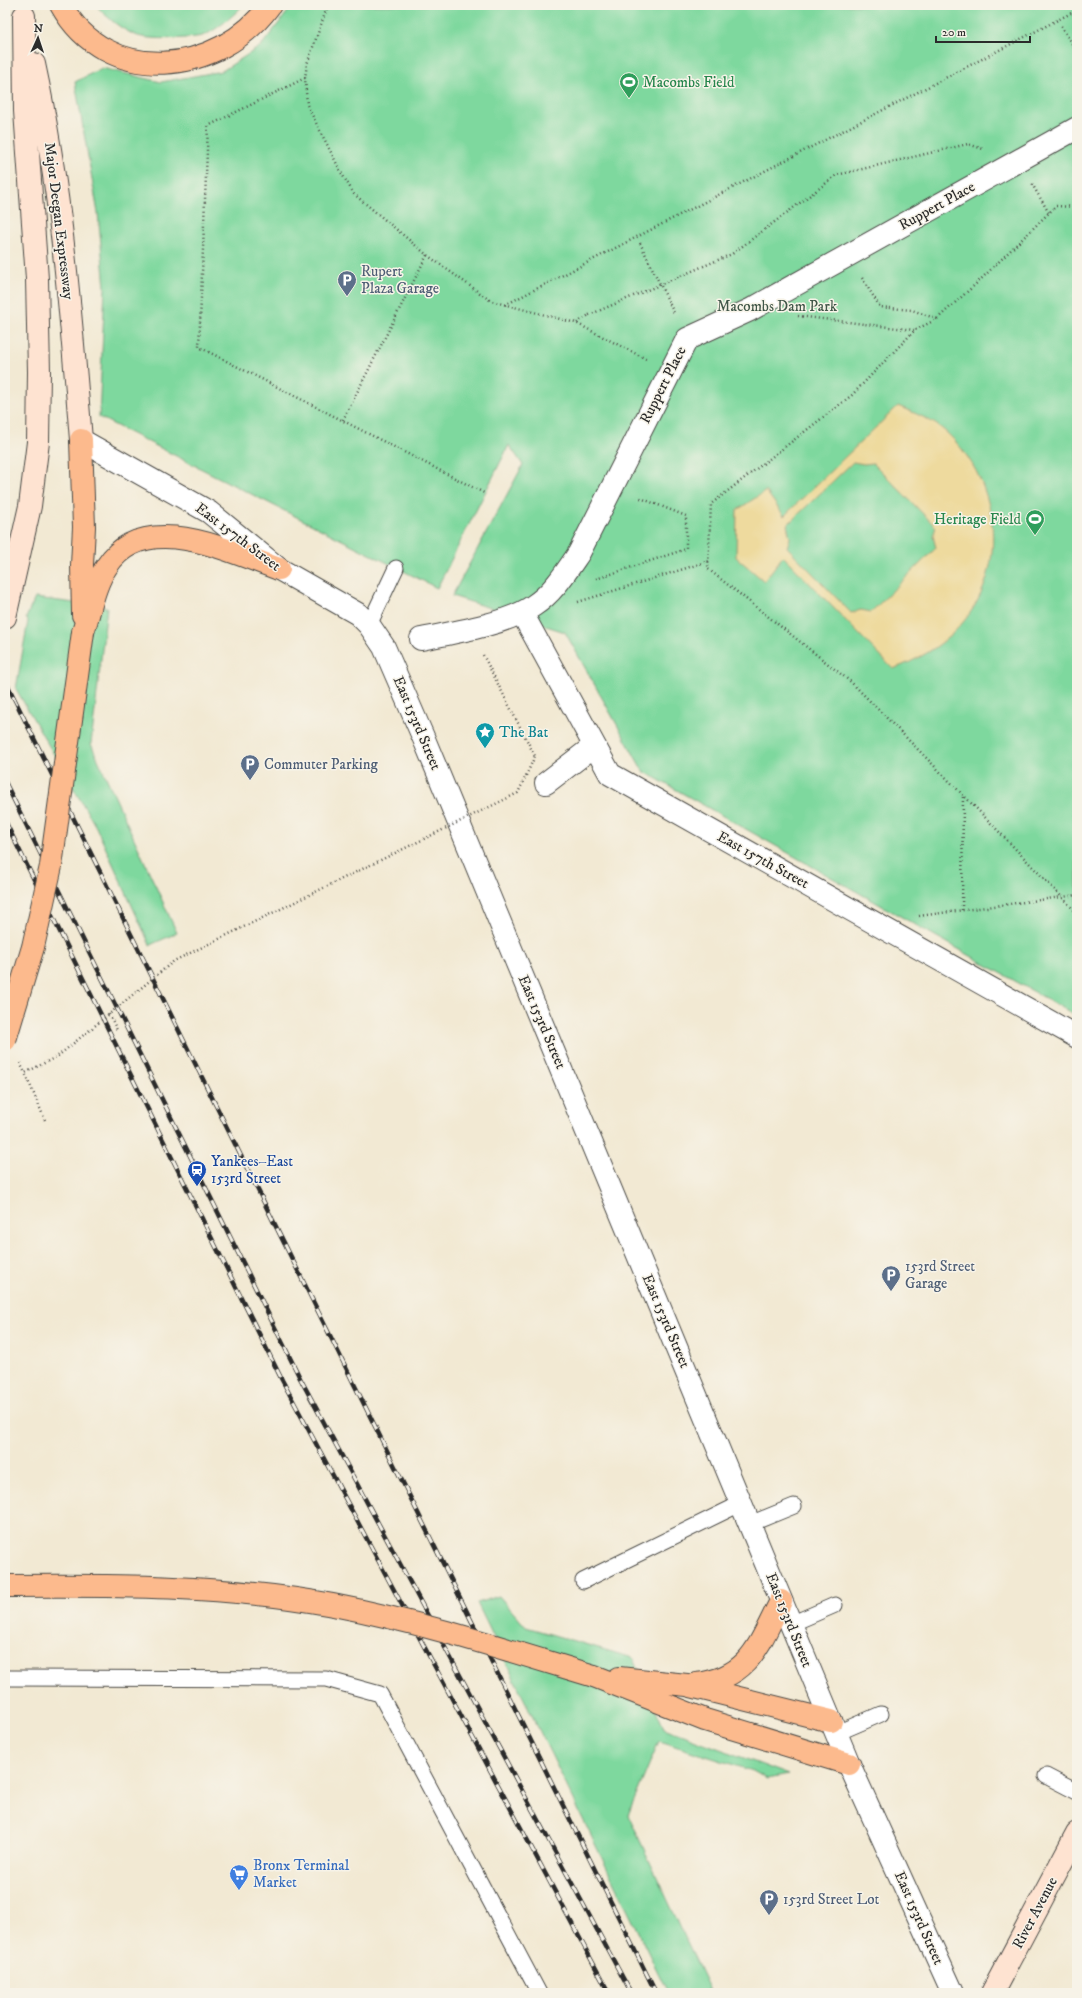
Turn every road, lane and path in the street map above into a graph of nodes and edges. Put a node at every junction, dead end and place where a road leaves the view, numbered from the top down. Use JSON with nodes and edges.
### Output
{"nodes":[{"id":1,"x":61,"y":5,"type":"edge"},
{"id":2,"x":270,"y":5,"type":"edge"},
{"id":3,"x":328,"y":5,"type":"edge"},
{"id":4,"x":23,"y":10,"type":"edge"},
{"id":5,"x":1077,"y":10,"type":"edge"},
{"id":6,"x":1061,"y":26,"type":"dead end"},
{"id":7,"x":1077,"y":52,"type":"edge"},
{"id":8,"x":305,"y":78,"type":"junction"},
{"id":9,"x":1077,"y":128,"type":"edge"},
{"id":10,"x":1019,"y":161,"type":"junction"},
{"id":11,"x":1033,"y":185,"type":"dead end"},
{"id":12,"x":1077,"y":207,"type":"edge"},
{"id":13,"x":1049,"y":213,"type":"junction"},
{"id":14,"x":640,"y":243,"type":"dead end"},
{"id":15,"x":427,"y":255,"type":"junction"},
{"id":16,"x":848,"y":256,"type":"junction"},
{"id":17,"x":505,"y":305,"type":"junction"},
{"id":18,"x":797,"y":316,"type":"dead end"},
{"id":19,"x":937,"y":319,"type":"junction"},
{"id":20,"x":576,"y":323,"type":"junction"},
{"id":21,"x":915,"y":330,"type":"junction"},
{"id":22,"x":687,"y":339,"type":"junction"},
{"id":23,"x":643,"y":357,"type":"dead end"},
{"id":24,"x":343,"y":420,"type":"junction"},
{"id":25,"x":81,"y":440,"type":"junction"},
{"id":26,"x":612,"y":487,"type":"junction"},
{"id":27,"x":486,"y":494,"type":"dead end"},
{"id":28,"x":709,"y":561,"type":"junction"},
{"id":29,"x":279,"y":568,"type":"junction"},
{"id":30,"x":396,"y":568,"type":"dead end"},
{"id":31,"x":558,"y":584,"type":"junction"},
{"id":32,"x":576,"y":603,"type":"dead end"},
{"id":33,"x":522,"y":612,"type":"junction"},
{"id":34,"x":5,"y":617,"type":"edge"},
{"id":35,"x":369,"y":625,"type":"junction"},
{"id":36,"x":83,"y":632,"type":"junction"},
{"id":37,"x":421,"y":639,"type":"dead end"},
{"id":38,"x":384,"y":647,"type":"joint"},
{"id":39,"x":490,"y":671,"type":"dead end"},
{"id":40,"x":594,"y":746,"type":"junction"},
{"id":41,"x":546,"y":784,"type":"dead end"},
{"id":42,"x":963,"y":794,"type":"junction"},
{"id":43,"x":1077,"y":895,"type":"edge"},
{"id":44,"x":1062,"y":897,"type":"junction"},
{"id":45,"x":962,"y":910,"type":"junction"},
{"id":46,"x":1077,"y":913,"type":"edge"},
{"id":47,"x":901,"y":938,"type":"junction"},
{"id":48,"x":109,"y":1014,"type":"junction"},
{"id":49,"x":117,"y":1030,"type":"dead end"},
{"id":50,"x":1077,"y":1037,"type":"edge"},
{"id":51,"x":5,"y":1040,"type":"edge"},
{"id":52,"x":45,"y":1120,"type":"dead end"},
{"id":53,"x":742,"y":1503,"type":"junction"},
{"id":54,"x":794,"y":1506,"type":"dead end"},
{"id":55,"x":750,"y":1524,"type":"junction"},
{"id":56,"x":583,"y":1581,"type":"dead end"},
{"id":57,"x":5,"y":1586,"type":"edge"},
{"id":58,"x":781,"y":1602,"type":"junction"},
{"id":59,"x":835,"y":1605,"type":"dead end"},
{"id":60,"x":791,"y":1624,"type":"junction"},
{"id":61,"x":594,"y":1676,"type":"junction"},
{"id":62,"x":5,"y":1678,"type":"edge"},
{"id":63,"x":687,"y":1684,"type":"junction"},
{"id":64,"x":881,"y":1714,"type":"dead end"},
{"id":65,"x":834,"y":1727,"type":"junction"},
{"id":66,"x":849,"y":1764,"type":"junction"},
{"id":67,"x":1046,"y":1776,"type":"dead end"},
{"id":68,"x":1077,"y":1792,"type":"edge"},
{"id":69,"x":1077,"y":1833,"type":"edge"},
{"id":70,"x":539,"y":1993,"type":"edge"},
{"id":71,"x":953,"y":1993,"type":"edge"},
{"id":72,"x":992,"y":1993,"type":"edge"}],
"edges":[{"from":1,"to":2,"type":"main road"},
{"from":3,"to":8,"type":"path"},
{"from":4,"to":25,"type":"main road","name":"Major Deegan Expressway"},
{"from":4,"to":34,"type":"main road"},
{"from":5,"to":17,"type":"path"},
{"from":6,"to":7,"type":"path"},
{"from":8,"to":15,"type":"path"},
{"from":8,"to":24,"type":"path"},
{"from":9,"to":10,"type":"street","name":"Ruppert Place"},
{"from":10,"to":16,"type":"street","name":"Ruppert Place"},
{"from":10,"to":20,"type":"path","bridge":true},
{"from":11,"to":13,"type":"path"},
{"from":12,"to":13,"type":"path"},
{"from":13,"to":19,"type":"path"},
{"from":14,"to":22,"type":"path"},
{"from":15,"to":17,"type":"path"},
{"from":15,"to":24,"type":"path"},
{"from":16,"to":19,"type":"path"},
{"from":16,"to":22,"type":"street","name":"Ruppert Place"},
{"from":17,"to":20,"type":"path"},
{"from":18,"to":21,"type":"path"},
{"from":19,"to":21,"type":"path"},
{"from":20,"to":23,"type":"path"},
{"from":21,"to":28,"type":"path"},
{"from":22,"to":26,"type":"street","name":"Ruppert Place"},
{"from":24,"to":27,"type":"path"},
{"from":25,"to":29,"type":"street","name":"East 157th Street"},
{"from":25,"to":36,"type":"main road"},
{"from":26,"to":31,"type":"street","name":"Ruppert Place"},
{"from":26,"to":31,"type":"path"},
{"from":28,"to":32,"type":"path"},
{"from":28,"to":42,"type":"path"},
{"from":29,"to":35,"type":"street","name":"East 157th Street"},
{"from":29,"to":36,"type":"main road"},
{"from":30,"to":35,"type":"lane"},
{"from":31,"to":33,"type":"street","name":"Ruppert Place"},
{"from":33,"to":37,"type":"street","name":"Ruppert Place"},
{"from":33,"to":40,"type":"street","name":"East 157th Street"},
{"from":35,"to":38,"type":"street","name":"East 157th Street"},
{"from":36,"to":51,"type":"main road","bridge":true},
{"from":38,"to":53,"type":"street","name":"East 153rd Street"},
{"from":39,"to":48,"type":"path","bridge":true},
{"from":40,"to":41,"type":"street"},
{"from":40,"to":47,"type":"street","name":"East 157th Street"},
{"from":42,"to":44,"type":"path"},
{"from":42,"to":45,"type":"path"},
{"from":43,"to":44,"type":"path"},
{"from":44,"to":45,"type":"path"},
{"from":44,"to":46,"type":"path"},
{"from":45,"to":47,"type":"path"},
{"from":47,"to":50,"type":"street","name":"East 157th Street"},
{"from":48,"to":49,"type":"path"},
{"from":48,"to":52,"type":"path","bridge":true},
{"from":53,"to":55,"type":"street","name":"East 153rd Street"},
{"from":53,"to":56,"type":"lane"},
{"from":54,"to":55,"type":"lane"},
{"from":55,"to":58,"type":"street","name":"East 153rd Street"},
{"from":57,"to":61,"type":"main road","bridge":true},
{"from":58,"to":60,"type":"street","name":"East 153rd Street"},
{"from":58,"to":63,"type":"main road"},
{"from":59,"to":60,"type":"lane"},
{"from":60,"to":65,"type":"street","name":"East 153rd Street"},
{"from":61,"to":63,"type":"main road"},
{"from":61,"to":66,"type":"main road"},
{"from":62,"to":70,"type":"lane"},
{"from":63,"to":65,"type":"main road"},
{"from":64,"to":65,"type":"lane"},
{"from":65,"to":66,"type":"street","name":"East 153rd Street"},
{"from":66,"to":71,"type":"street","name":"East 153rd Street"},
{"from":67,"to":68,"type":"lane"},
{"from":69,"to":72,"type":"main road","name":"River Avenue"}]}
